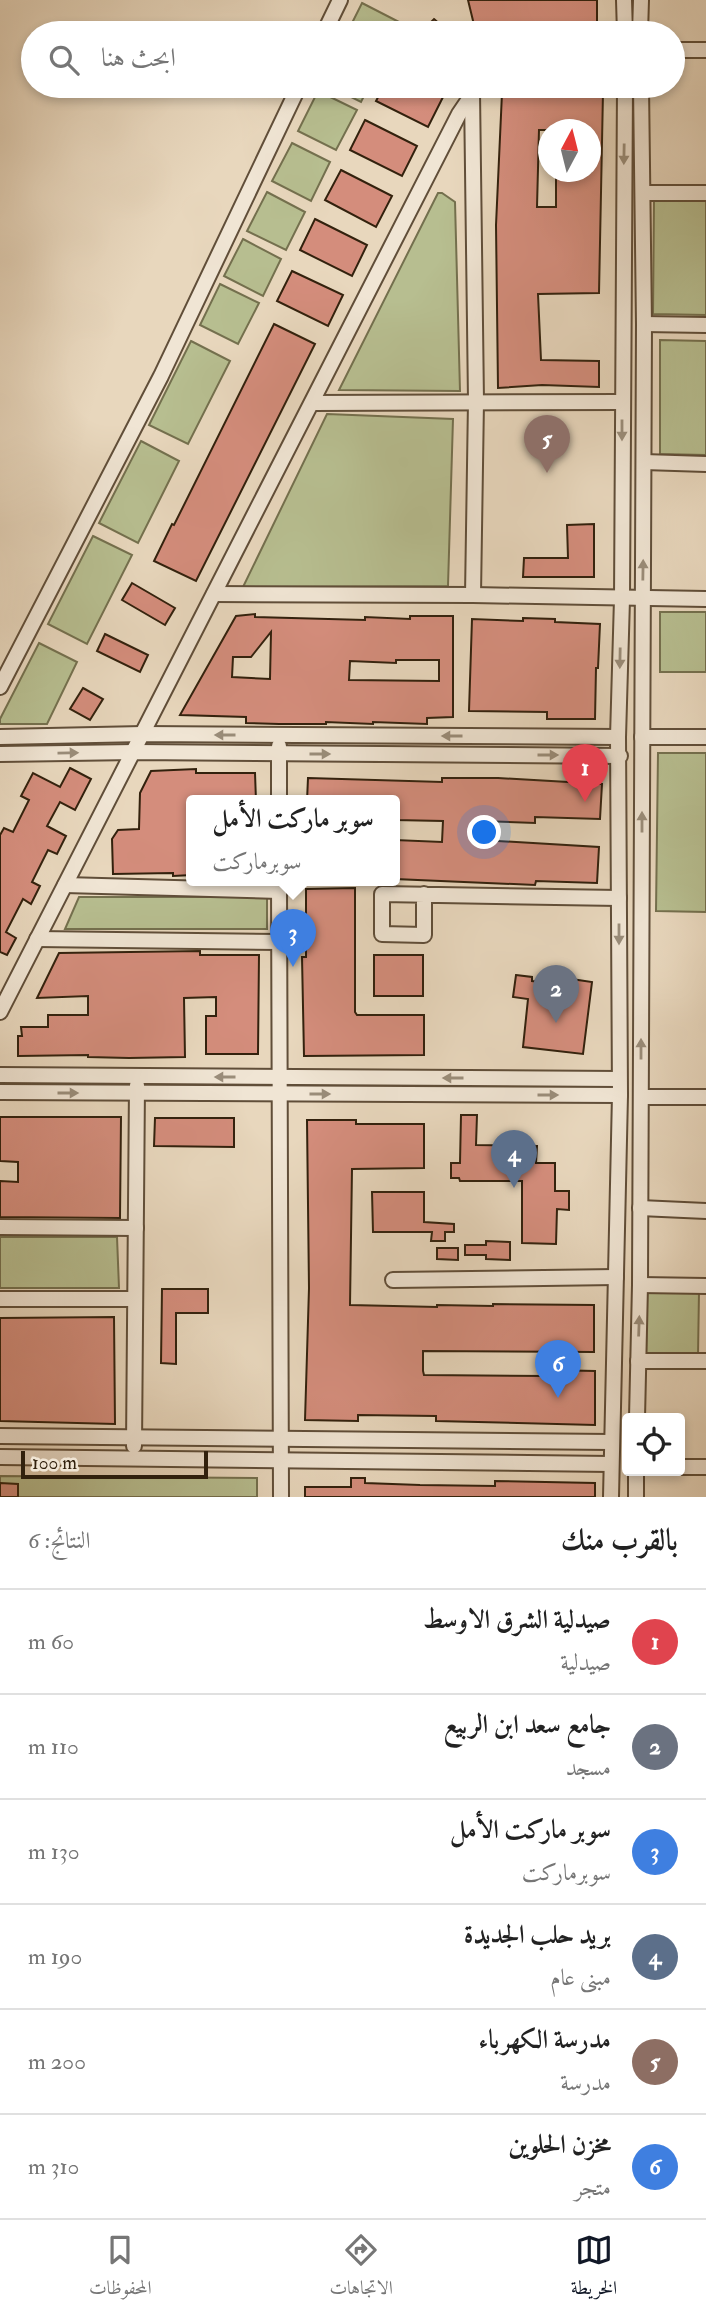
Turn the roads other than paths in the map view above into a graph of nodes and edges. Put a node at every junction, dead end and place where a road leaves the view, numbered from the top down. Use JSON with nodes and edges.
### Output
{"nodes":[{"id":1,"x":340,"y":0,"type":"edge"},
{"id":2,"x":624,"y":0,"type":"edge"},
{"id":3,"x":640,"y":0,"type":"edge"},
{"id":4,"x":330,"y":21,"type":"edge"},
{"id":5,"x":625,"y":21,"type":"edge"},
{"id":6,"x":640,"y":21,"type":"edge"},
{"id":7,"x":685,"y":50,"type":"edge"},
{"id":8,"x":706,"y":50,"type":"edge"},
{"id":9,"x":293,"y":98,"type":"edge"},
{"id":10,"x":470,"y":98,"type":"edge"},
{"id":11,"x":475,"y":98,"type":"edge"},
{"id":12,"x":625,"y":98,"type":"edge"},
{"id":13,"x":641,"y":98,"type":"edge"},
{"id":14,"x":644,"y":193,"type":"junction"},
{"id":15,"x":706,"y":193,"type":"edge"},
{"id":16,"x":644,"y":324,"type":"junction"},
{"id":17,"x":706,"y":324,"type":"edge"},
{"id":18,"x":477,"y":401,"type":"junction"},
{"id":19,"x":622,"y":402,"type":"junction"},
{"id":20,"x":312,"y":403,"type":"junction"},
{"id":21,"x":644,"y":463,"type":"junction"},
{"id":22,"x":706,"y":464,"type":"edge"},
{"id":23,"x":214,"y":594,"type":"junction"},
{"id":24,"x":473,"y":595,"type":"junction"},
{"id":25,"x":622,"y":599,"type":"junction"},
{"id":26,"x":642,"y":599,"type":"junction"},
{"id":27,"x":706,"y":599,"type":"edge"},
{"id":28,"x":0,"y":687,"type":"edge"},
{"id":29,"x":142,"y":734,"type":"junction"},
{"id":30,"x":279,"y":735,"type":"junction"},
{"id":31,"x":0,"y":737,"type":"edge"},
{"id":32,"x":618,"y":737,"type":"junction"},
{"id":33,"x":642,"y":737,"type":"junction"},
{"id":34,"x":706,"y":737,"type":"edge"},
{"id":35,"x":135,"y":752,"type":"junction"},
{"id":36,"x":279,"y":753,"type":"junction"},
{"id":37,"x":0,"y":754,"type":"edge"},
{"id":38,"x":620,"y":756,"type":"junction"},
{"id":39,"x":279,"y":795,"type":"edge"},
{"id":40,"x":65,"y":885,"type":"junction"},
{"id":41,"x":186,"y":886,"type":"edge"},
{"id":42,"x":279,"y":886,"type":"edge"},
{"id":43,"x":424,"y":894,"type":"dead end"},
{"id":44,"x":619,"y":898,"type":"junction"},
{"id":45,"x":37,"y":939,"type":"junction"},
{"id":46,"x":279,"y":942,"type":"junction"},
{"id":47,"x":0,"y":1012,"type":"edge"},
{"id":48,"x":0,"y":1075,"type":"edge"},
{"id":49,"x":138,"y":1076,"type":"junction"},
{"id":50,"x":279,"y":1077,"type":"junction"},
{"id":51,"x":619,"y":1079,"type":"junction"},
{"id":52,"x":0,"y":1092,"type":"edge"},
{"id":53,"x":137,"y":1093,"type":"junction"},
{"id":54,"x":279,"y":1094,"type":"junction"},
{"id":55,"x":620,"y":1095,"type":"junction"},
{"id":56,"x":641,"y":1097,"type":"junction"},
{"id":57,"x":706,"y":1097,"type":"edge"},
{"id":58,"x":640,"y":1208,"type":"junction"},
{"id":59,"x":706,"y":1210,"type":"edge"},
{"id":60,"x":0,"y":1227,"type":"edge"},
{"id":61,"x":136,"y":1228,"type":"junction"},
{"id":62,"x":616,"y":1277,"type":"junction"},
{"id":63,"x":393,"y":1280,"type":"dead end"},
{"id":64,"x":640,"y":1284,"type":"junction"},
{"id":65,"x":706,"y":1286,"type":"edge"},
{"id":66,"x":0,"y":1299,"type":"edge"},
{"id":67,"x":135,"y":1299,"type":"junction"},
{"id":68,"x":638,"y":1361,"type":"junction"},
{"id":69,"x":706,"y":1362,"type":"edge"},
{"id":70,"x":637,"y":1413,"type":"edge"},
{"id":71,"x":0,"y":1436,"type":"edge"},
{"id":72,"x":134,"y":1438,"type":"junction"},
{"id":73,"x":279,"y":1439,"type":"junction"},
{"id":74,"x":611,"y":1442,"type":"junction"},
{"id":75,"x":0,"y":1457,"type":"edge"},
{"id":76,"x":134,"y":1459,"type":"junction"},
{"id":77,"x":280,"y":1460,"type":"junction"},
{"id":78,"x":611,"y":1464,"type":"junction"},
{"id":79,"x":685,"y":1467,"type":"edge"},
{"id":80,"x":706,"y":1467,"type":"edge"},
{"id":81,"x":636,"y":1476,"type":"edge"},
{"id":82,"x":281,"y":1497,"type":"edge"},
{"id":83,"x":611,"y":1497,"type":"edge"},
{"id":84,"x":636,"y":1497,"type":"edge"}],
"edges":[{"from":1,"to":4,"type":"street"},
{"from":2,"to":5,"type":"street"},
{"from":3,"to":6,"type":"street"},
{"from":7,"to":8,"type":"street"},
{"from":9,"to":28,"type":"street"},
{"from":10,"to":20,"type":"street"},
{"from":11,"to":18,"type":"street"},
{"from":12,"to":19,"type":"street","one_way":true},
{"from":13,"to":14,"type":"street"},
{"from":14,"to":15,"type":"street"},
{"from":14,"to":16,"type":"street"},
{"from":16,"to":17,"type":"street"},
{"from":16,"to":21,"type":"street"},
{"from":18,"to":19,"type":"street"},
{"from":18,"to":20,"type":"street"},
{"from":18,"to":24,"type":"street"},
{"from":19,"to":25,"type":"street","one_way":true},
{"from":20,"to":23,"type":"street"},
{"from":21,"to":22,"type":"street"},
{"from":26,"to":21,"type":"street","one_way":true},
{"from":23,"to":24,"type":"street"},
{"from":23,"to":29,"type":"street"},
{"from":24,"to":25,"type":"street"},
{"from":25,"to":26,"type":"street"},
{"from":25,"to":32,"type":"street","one_way":true},
{"from":26,"to":27,"type":"street"},
{"from":26,"to":33,"type":"street"},
{"from":30,"to":29,"type":"street","one_way":true},
{"from":29,"to":31,"type":"street"},
{"from":29,"to":35,"type":"street"},
{"from":32,"to":30,"type":"street","one_way":true},
{"from":30,"to":36,"type":"street"},
{"from":32,"to":38,"type":"street"},
{"from":33,"to":34,"type":"street"},
{"from":56,"to":33,"type":"street","one_way":true},
{"from":35,"to":36,"type":"street"},
{"from":37,"to":35,"type":"street","one_way":true},
{"from":35,"to":40,"type":"street"},
{"from":36,"to":38,"type":"street","one_way":true},
{"from":36,"to":39,"type":"street"},
{"from":38,"to":44,"type":"street"},
{"from":40,"to":41,"type":"street"},
{"from":40,"to":45,"type":"street"},
{"from":42,"to":46,"type":"street"},
{"from":43,"to":44,"type":"street"},
{"from":44,"to":51,"type":"street","one_way":true},
{"from":45,"to":46,"type":"street"},
{"from":45,"to":47,"type":"street"},
{"from":46,"to":50,"type":"street"},
{"from":48,"to":49,"type":"street"},
{"from":50,"to":49,"type":"street","one_way":true},
{"from":49,"to":53,"type":"street"},
{"from":51,"to":50,"type":"street","one_way":true},
{"from":50,"to":54,"type":"street"},
{"from":51,"to":55,"type":"street"},
{"from":52,"to":53,"type":"street","one_way":true},
{"from":53,"to":54,"type":"street"},
{"from":53,"to":61,"type":"street"},
{"from":54,"to":55,"type":"street","one_way":true},
{"from":54,"to":73,"type":"street"},
{"from":55,"to":62,"type":"street"},
{"from":56,"to":57,"type":"street"},
{"from":56,"to":58,"type":"street"},
{"from":58,"to":59,"type":"street"},
{"from":58,"to":64,"type":"street"},
{"from":60,"to":61,"type":"street"},
{"from":61,"to":67,"type":"street"},
{"from":62,"to":63,"type":"street"},
{"from":62,"to":74,"type":"street"},
{"from":64,"to":65,"type":"street"},
{"from":68,"to":64,"type":"street","one_way":true},
{"from":66,"to":67,"type":"street"},
{"from":67,"to":72,"type":"street"},
{"from":68,"to":69,"type":"street"},
{"from":68,"to":70,"type":"street"},
{"from":71,"to":72,"type":"street"},
{"from":72,"to":73,"type":"street"},
{"from":72,"to":76,"type":"street"},
{"from":73,"to":74,"type":"street"},
{"from":73,"to":77,"type":"street"},
{"from":74,"to":78,"type":"street"},
{"from":75,"to":76,"type":"street"},
{"from":76,"to":77,"type":"street"},
{"from":77,"to":78,"type":"street"},
{"from":77,"to":82,"type":"street"},
{"from":78,"to":83,"type":"street"},
{"from":79,"to":80,"type":"street"},
{"from":81,"to":84,"type":"street"}]}
